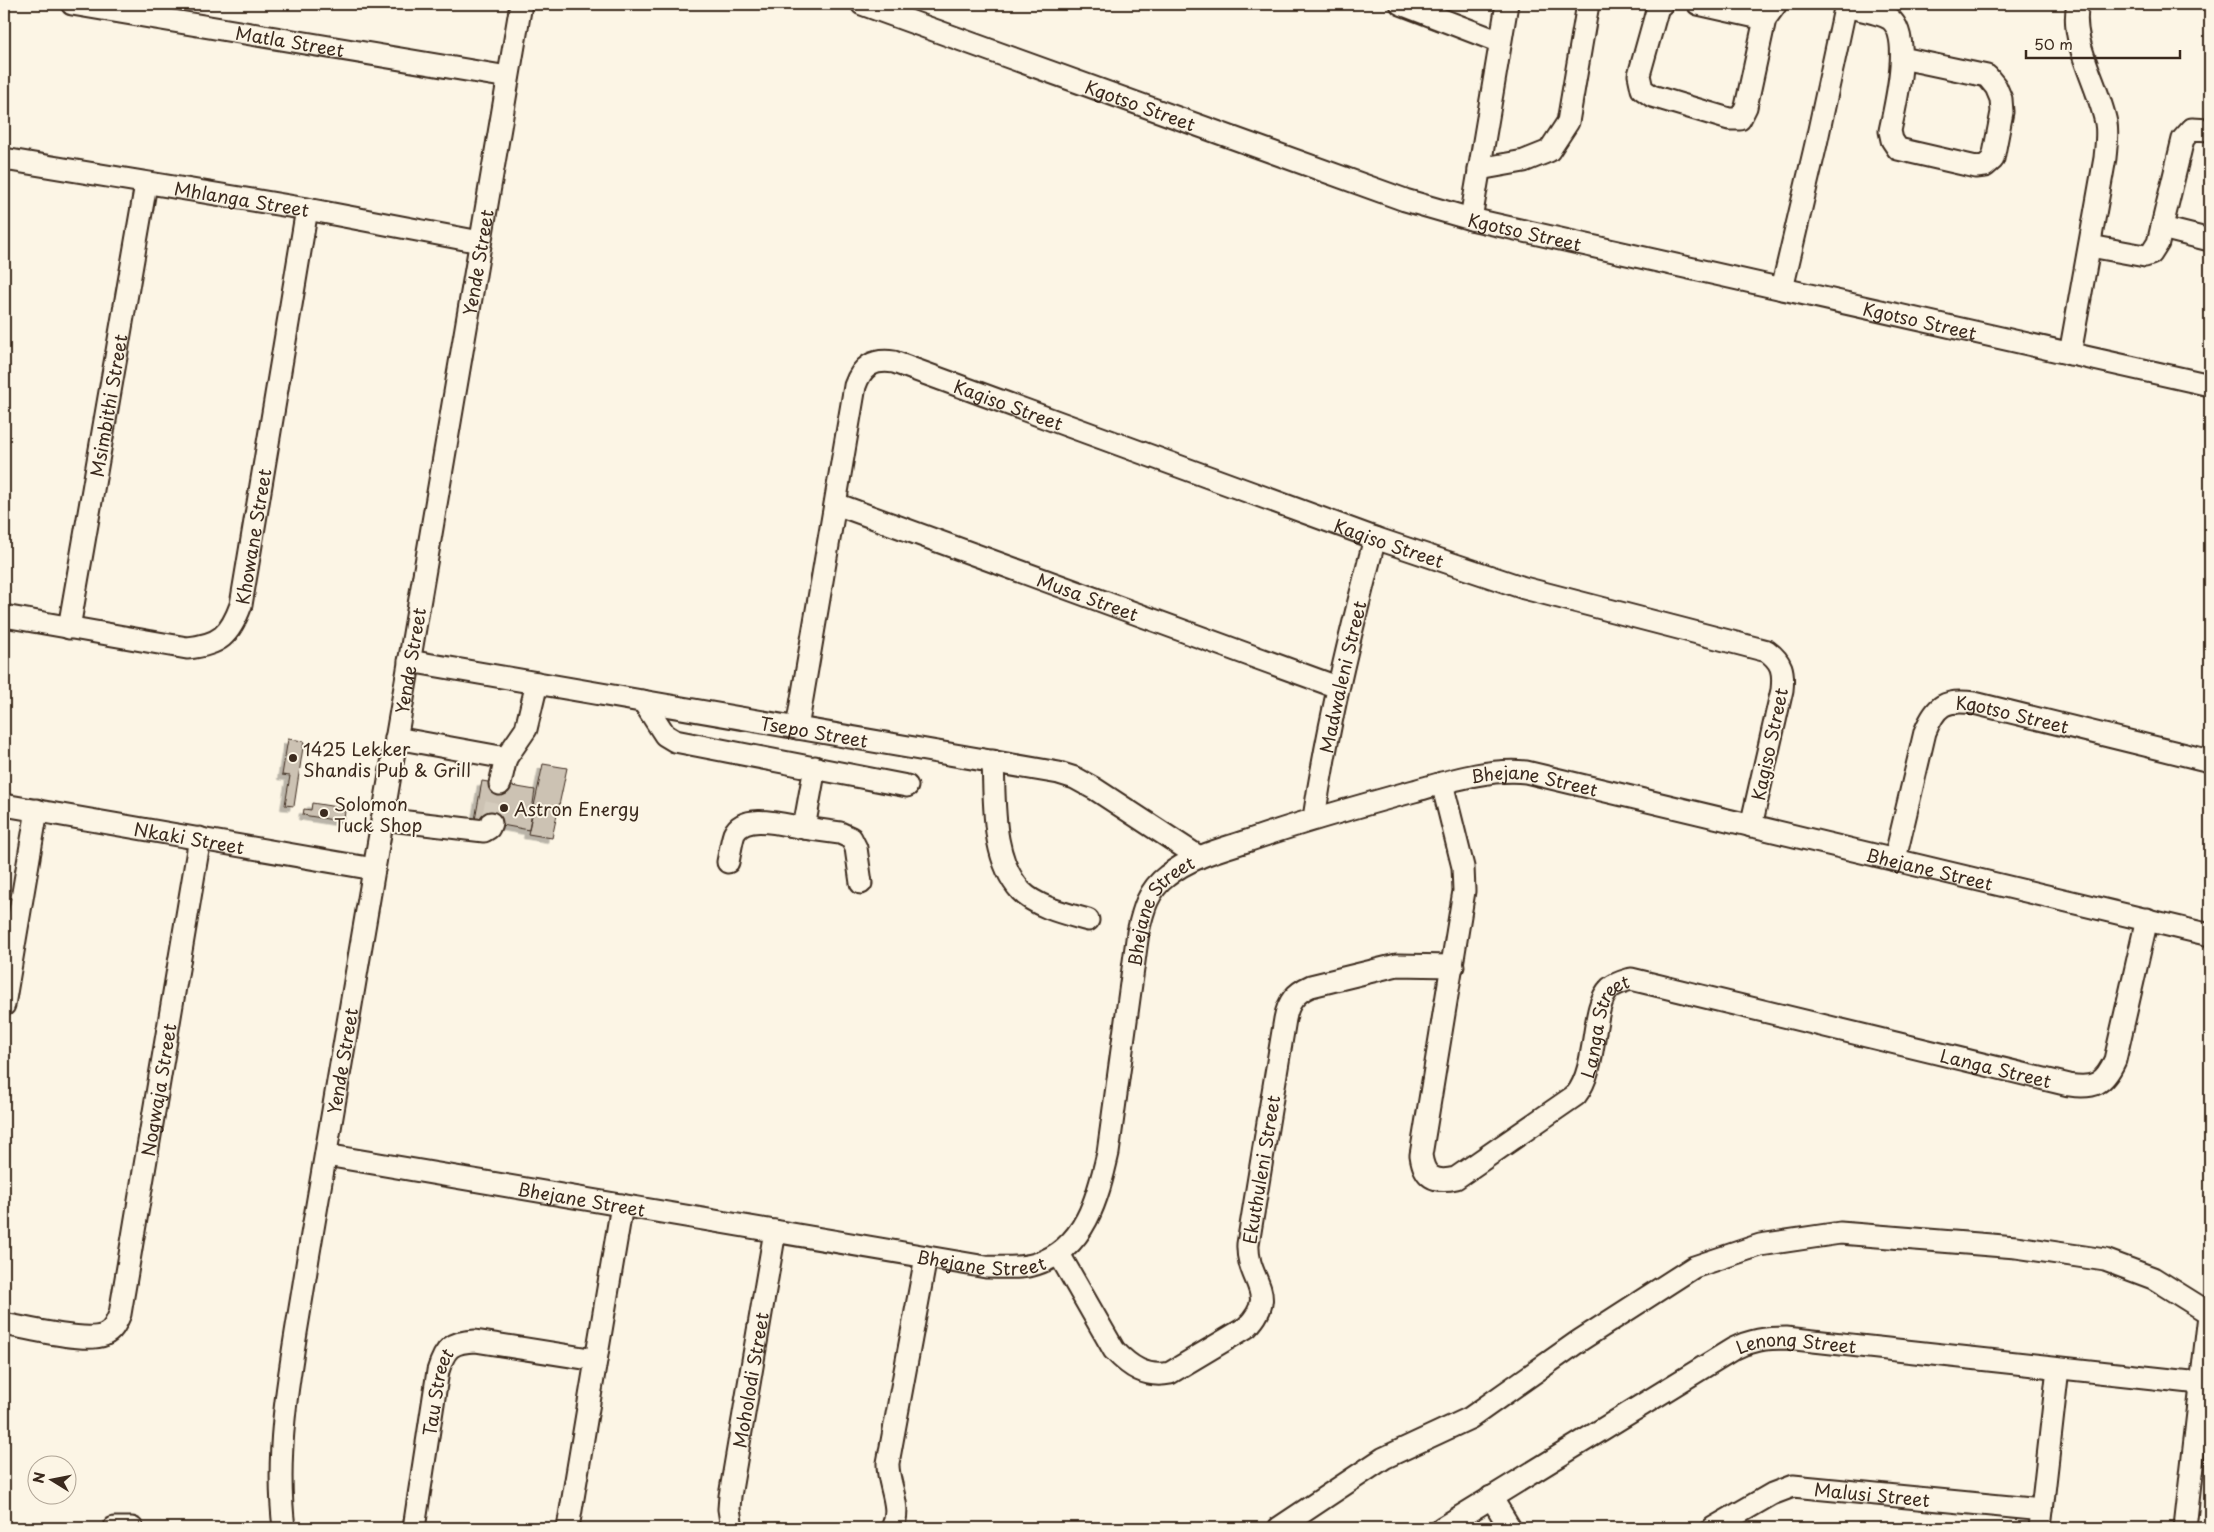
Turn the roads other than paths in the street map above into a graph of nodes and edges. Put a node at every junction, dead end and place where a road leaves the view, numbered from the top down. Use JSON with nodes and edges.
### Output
{"nodes":[{"id":1,"x":72,"y":4,"type":"edge"},
{"id":2,"x":521,"y":4,"type":"edge"},
{"id":3,"x":862,"y":4,"type":"edge"},
{"id":4,"x":1401,"y":4,"type":"edge"},
{"id":5,"x":1507,"y":4,"type":"edge"},
{"id":6,"x":1588,"y":4,"type":"edge"},
{"id":7,"x":1662,"y":4,"type":"edge"},
{"id":8,"x":1698,"y":4,"type":"edge"},
{"id":9,"x":1846,"y":5,"type":"edge"},
{"id":10,"x":2075,"y":5,"type":"edge"},
{"id":11,"x":1771,"y":12,"type":"edge"},
{"id":12,"x":1500,"y":42,"type":"junction"},
{"id":13,"x":1902,"y":58,"type":"junction"},
{"id":14,"x":508,"y":77,"type":"junction"},
{"id":15,"x":2210,"y":130,"type":"edge"},
{"id":16,"x":4,"y":159,"type":"edge"},
{"id":17,"x":1479,"y":169,"type":"junction"},
{"id":18,"x":146,"y":184,"type":"junction"},
{"id":19,"x":307,"y":209,"type":"junction"},
{"id":20,"x":1470,"y":219,"type":"junction"},
{"id":21,"x":2162,"y":228,"type":"junction"},
{"id":22,"x":2210,"y":240,"type":"edge"},
{"id":23,"x":480,"y":242,"type":"junction"},
{"id":24,"x":2090,"y":246,"type":"junction"},
{"id":25,"x":1782,"y":289,"type":"junction"},
{"id":26,"x":2070,"y":354,"type":"junction"},
{"id":27,"x":2210,"y":385,"type":"edge"},
{"id":28,"x":836,"y":504,"type":"junction"},
{"id":29,"x":1375,"y":538,"type":"junction"},
{"id":30,"x":4,"y":616,"type":"edge"},
{"id":31,"x":68,"y":628,"type":"junction"},
{"id":32,"x":409,"y":661,"type":"junction"},
{"id":33,"x":538,"y":683,"type":"junction"},
{"id":34,"x":1337,"y":687,"type":"junction"},
{"id":35,"x":643,"y":701,"type":"junction"},
{"id":36,"x":798,"y":728,"type":"junction"},
{"id":37,"x":396,"y":738,"type":"junction"},
{"id":38,"x":506,"y":758,"type":"junction"},
{"id":39,"x":2210,"y":760,"type":"edge"},
{"id":40,"x":993,"y":762,"type":"junction"},
{"id":41,"x":815,"y":767,"type":"junction"},
{"id":42,"x":1442,"y":783,"type":"junction"},
{"id":43,"x":500,"y":784,"type":"tunnel mouth"},
{"id":44,"x":907,"y":786,"type":"dead end"},
{"id":45,"x":4,"y":805,"type":"edge"},
{"id":46,"x":37,"y":810,"type":"junction"},
{"id":47,"x":1314,"y":818,"type":"junction"},
{"id":48,"x":382,"y":820,"type":"junction"},
{"id":49,"x":491,"y":823,"type":"dead end"},
{"id":50,"x":1751,"y":826,"type":"junction"},
{"id":51,"x":804,"y":828,"type":"junction"},
{"id":52,"x":200,"y":838,"type":"junction"},
{"id":53,"x":1199,"y":858,"type":"junction"},
{"id":54,"x":1896,"y":859,"type":"junction"},
{"id":55,"x":728,"y":862,"type":"dead end"},
{"id":56,"x":374,"y":869,"type":"junction"},
{"id":57,"x":861,"y":883,"type":"dead end"},
{"id":58,"x":2147,"y":919,"type":"junction"},
{"id":59,"x":1088,"y":920,"type":"dead end"},
{"id":60,"x":2210,"y":935,"type":"edge"},
{"id":61,"x":1453,"y":966,"type":"junction"},
{"id":62,"x":4,"y":997,"type":"edge"},
{"id":63,"x":326,"y":1155,"type":"junction"},
{"id":64,"x":622,"y":1205,"type":"junction"},
{"id":65,"x":775,"y":1231,"type":"junction"},
{"id":66,"x":1059,"y":1254,"type":"junction"},
{"id":67,"x":926,"y":1258,"type":"junction"},
{"id":68,"x":2210,"y":1309,"type":"edge"},
{"id":69,"x":4,"y":1324,"type":"edge"},
{"id":70,"x":596,"y":1360,"type":"junction"},
{"id":71,"x":2058,"y":1368,"type":"junction"},
{"id":72,"x":2200,"y":1383,"type":"junction"},
{"id":73,"x":1491,"y":1497,"type":"junction"},
{"id":74,"x":2041,"y":1519,"type":"edge"},
{"id":75,"x":114,"y":1528,"type":"edge"},
{"id":76,"x":132,"y":1528,"type":"edge"},
{"id":77,"x":284,"y":1528,"type":"edge"},
{"id":78,"x":414,"y":1528,"type":"edge"},
{"id":79,"x":568,"y":1528,"type":"edge"},
{"id":80,"x":732,"y":1528,"type":"edge"},
{"id":81,"x":892,"y":1528,"type":"edge"},
{"id":82,"x":1279,"y":1528,"type":"edge"},
{"id":83,"x":1442,"y":1528,"type":"edge"},
{"id":84,"x":1510,"y":1528,"type":"edge"},
{"id":85,"x":1714,"y":1528,"type":"edge"},
{"id":86,"x":2185,"y":1528,"type":"edge"}],
"edges":[{"from":1,"to":14,"type":"street","name":"Matla Street"},
{"from":2,"to":14,"type":"street","name":"Yende Street"},
{"from":3,"to":20,"type":"street","name":"Kgotso Street"},
{"from":4,"to":12,"type":"street"},
{"from":5,"to":12,"type":"street"},
{"from":6,"to":17,"type":"street"},
{"from":7,"to":11,"type":"street"},
{"from":8,"to":11,"type":"street"},
{"from":9,"to":13,"type":"street"},
{"from":9,"to":25,"type":"street"},
{"from":10,"to":24,"type":"street"},
{"from":12,"to":17,"type":"street"},
{"from":13,"to":13,"type":"street"},
{"from":14,"to":23,"type":"street","name":"Yende Street"},
{"from":15,"to":21,"type":"street"},
{"from":16,"to":18,"type":"street","name":"Mhlanga Street"},
{"from":17,"to":20,"type":"street"},
{"from":18,"to":19,"type":"street","name":"Mhlanga Street"},
{"from":18,"to":31,"type":"street","name":"Msimbithi Street"},
{"from":19,"to":23,"type":"street","name":"Mhlanga Street"},
{"from":19,"to":31,"type":"street","name":"Khowane Street"},
{"from":20,"to":25,"type":"street","name":"Kgotso Street"},
{"from":21,"to":22,"type":"street"},
{"from":21,"to":24,"type":"street"},
{"from":23,"to":32,"type":"street","name":"Yende Street"},
{"from":24,"to":26,"type":"street"},
{"from":25,"to":26,"type":"street","name":"Kgotso Street"},
{"from":26,"to":27,"type":"street","name":"Kgotso Street"},
{"from":28,"to":29,"type":"street","name":"Kagiso Street"},
{"from":28,"to":34,"type":"street","name":"Musa Street"},
{"from":28,"to":36,"type":"street"},
{"from":29,"to":34,"type":"street","name":"Madwaleni Street"},
{"from":29,"to":50,"type":"street","name":"Kagiso Street"},
{"from":30,"to":31,"type":"street","name":"Khowane Street"},
{"from":32,"to":33,"type":"street","name":"Tsepo Street"},
{"from":32,"to":37,"type":"street","name":"Yende Street"},
{"from":33,"to":35,"type":"street","name":"Tsepo Street"},
{"from":33,"to":38,"type":"street"},
{"from":34,"to":47,"type":"street","name":"Madwaleni Street"},
{"from":35,"to":36,"type":"street","name":"Tsepo Street"},
{"from":35,"to":41,"type":"street"},
{"from":36,"to":40,"type":"street","name":"Tsepo Street"},
{"from":37,"to":38,"type":"street"},
{"from":37,"to":48,"type":"street","name":"Yende Street"},
{"from":38,"to":43,"type":"street"},
{"from":39,"to":54,"type":"street","name":"Kgotso Street"},
{"from":40,"to":53,"type":"street","name":"Tsepo Street"},
{"from":40,"to":59,"type":"street"},
{"from":41,"to":44,"type":"street"},
{"from":41,"to":51,"type":"street"},
{"from":42,"to":47,"type":"street","name":"Bhejane Street"},
{"from":42,"to":50,"type":"street","name":"Bhejane Street"},
{"from":42,"to":61,"type":"street","name":"Langa Street"},
{"from":45,"to":46,"type":"street","name":"Nkaki Street"},
{"from":46,"to":52,"type":"street","name":"Nkaki Street"},
{"from":46,"to":62,"type":"street"},
{"from":47,"to":53,"type":"street","name":"Bhejane Street"},
{"from":48,"to":49,"type":"street"},
{"from":48,"to":56,"type":"street","name":"Yende Street"},
{"from":50,"to":54,"type":"street","name":"Bhejane Street"},
{"from":51,"to":55,"type":"street"},
{"from":51,"to":57,"type":"street"},
{"from":52,"to":56,"type":"street","name":"Nkaki Street"},
{"from":52,"to":69,"type":"street","name":"Nogwaja Street"},
{"from":53,"to":66,"type":"street","name":"Bhejane Street"},
{"from":54,"to":58,"type":"street","name":"Bhejane Street"},
{"from":56,"to":63,"type":"street","name":"Yende Street"},
{"from":58,"to":60,"type":"street","name":"Bhejane Street"},
{"from":58,"to":61,"type":"street","name":"Langa Street"},
{"from":61,"to":66,"type":"street","name":"Ekuthuleni Street"},
{"from":63,"to":64,"type":"street","name":"Bhejane Street"},
{"from":63,"to":77,"type":"street","name":"Yende Street"},
{"from":64,"to":65,"type":"street","name":"Bhejane Street"},
{"from":64,"to":70,"type":"street"},
{"from":65,"to":67,"type":"street","name":"Bhejane Street"},
{"from":65,"to":80,"type":"street","name":"Moholodi Street"},
{"from":66,"to":67,"type":"street","name":"Bhejane Street"},
{"from":67,"to":81,"type":"street"},
{"from":68,"to":72,"type":"street"},
{"from":68,"to":82,"type":"street"},
{"from":70,"to":78,"type":"street","name":"Tau Street"},
{"from":70,"to":79,"type":"street"},
{"from":71,"to":72,"type":"street","name":"Lenong Street"},
{"from":71,"to":73,"type":"street","name":"Lenong Street"},
{"from":71,"to":74,"type":"street"},
{"from":72,"to":86,"type":"street"},
{"from":73,"to":83,"type":"street","name":"Lenong Street"},
{"from":73,"to":84,"type":"street"},
{"from":74,"to":85,"type":"street","name":"Malusi Street"},
{"from":75,"to":76,"type":"street"}]}
